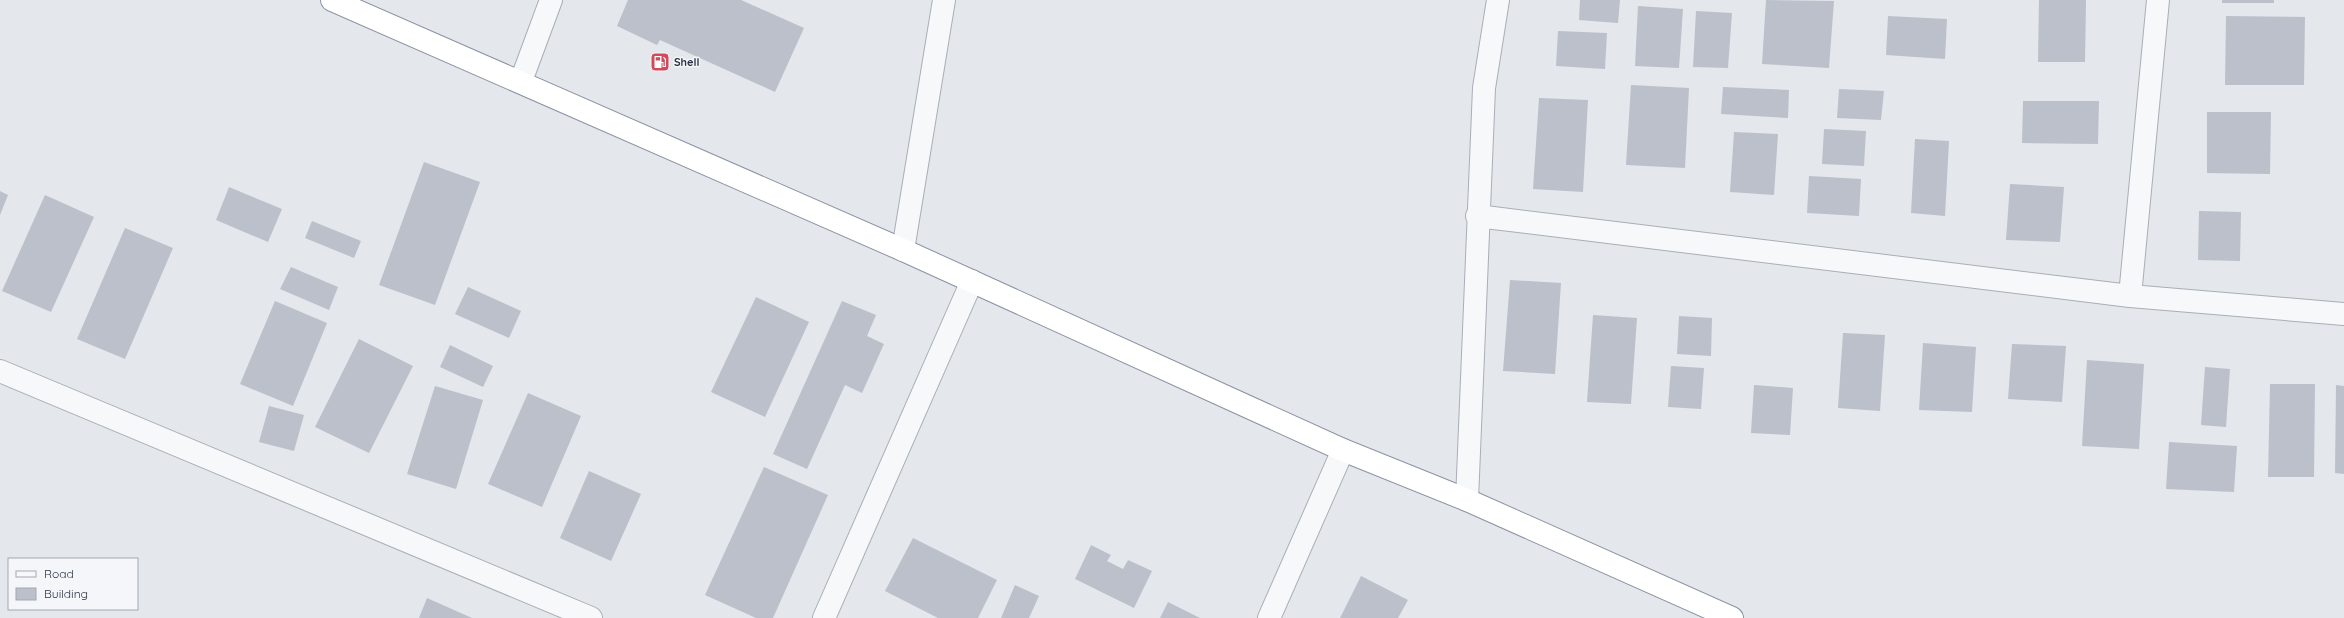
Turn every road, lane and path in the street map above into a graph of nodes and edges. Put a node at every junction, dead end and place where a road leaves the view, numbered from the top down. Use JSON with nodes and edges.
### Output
{"nodes":[{"id":1,"x":332,"y":0,"type":"edge"},
{"id":2,"x":550,"y":0,"type":"edge"},
{"id":3,"x":1498,"y":0,"type":"edge"},
{"id":4,"x":2158,"y":0,"type":"edge"},
{"id":5,"x":948,"y":5,"type":"edge"},
{"id":6,"x":521,"y":81,"type":"junction"},
{"id":7,"x":1477,"y":216,"type":"junction"},
{"id":8,"x":903,"y":250,"type":"junction"},
{"id":9,"x":972,"y":282,"type":"junction"},
{"id":10,"x":2130,"y":296,"type":"junction"},
{"id":11,"x":2344,"y":314,"type":"edge"},
{"id":12,"x":0,"y":371,"type":"edge"},
{"id":13,"x":1343,"y":450,"type":"junction"},
{"id":14,"x":1467,"y":500,"type":"junction"},
{"id":15,"x":591,"y":618,"type":"edge"},
{"id":16,"x":824,"y":618,"type":"edge"},
{"id":17,"x":1269,"y":618,"type":"edge"},
{"id":18,"x":1732,"y":618,"type":"edge"}],
"edges":[{"from":1,"to":6,"type":"highway"},
{"from":2,"to":6,"type":"street"},
{"from":3,"to":7,"type":"street"},
{"from":4,"to":10,"type":"street"},
{"from":5,"to":8,"type":"street"},
{"from":6,"to":8,"type":"highway"},
{"from":7,"to":10,"type":"street"},
{"from":7,"to":14,"type":"street"},
{"from":8,"to":9,"type":"highway"},
{"from":9,"to":13,"type":"highway"},
{"from":9,"to":16,"type":"street"},
{"from":10,"to":11,"type":"street"},
{"from":12,"to":15,"type":"street"},
{"from":13,"to":14,"type":"highway"},
{"from":13,"to":17,"type":"street"},
{"from":14,"to":18,"type":"highway"}]}
